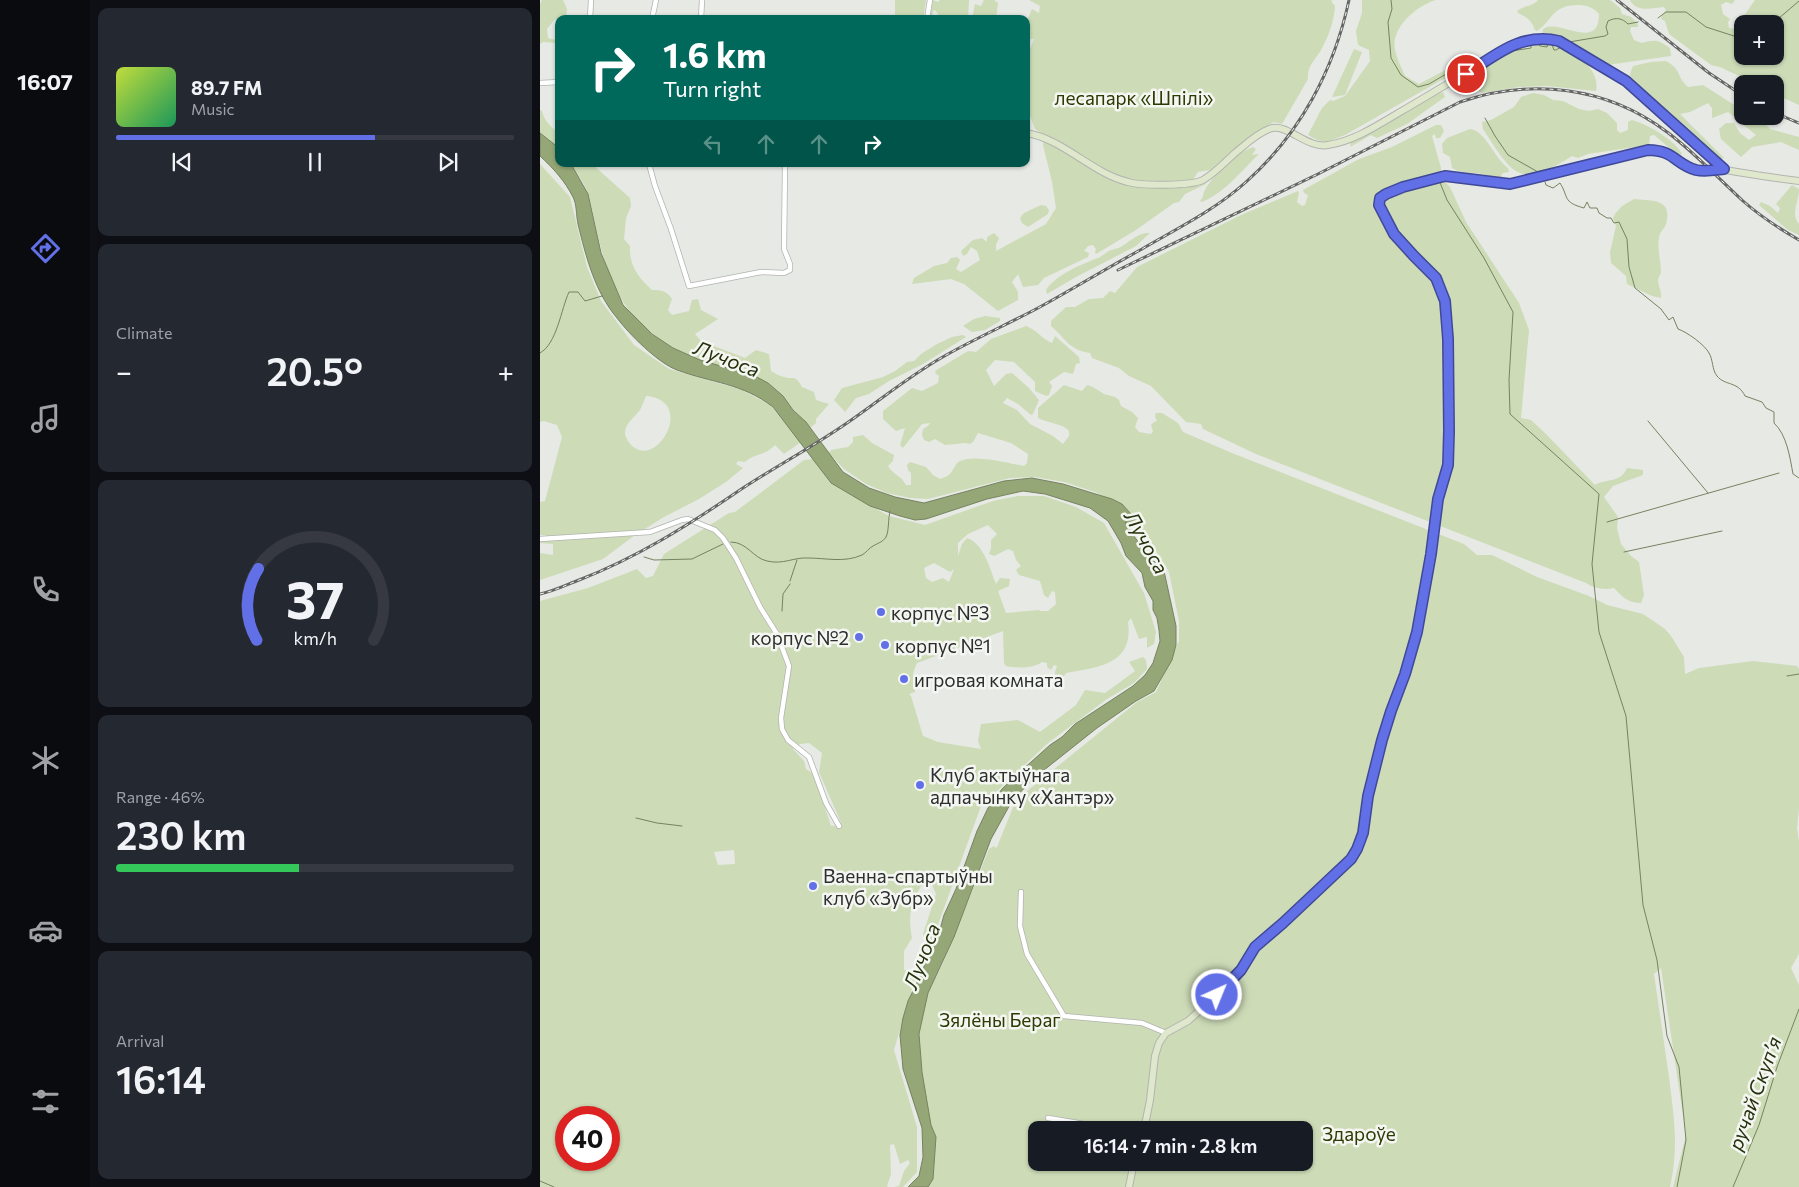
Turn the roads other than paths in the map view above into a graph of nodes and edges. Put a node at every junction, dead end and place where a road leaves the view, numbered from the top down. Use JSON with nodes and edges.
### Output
{"nodes":[{"id":1,"x":591,"y":0,"type":"edge"},
{"id":2,"x":656,"y":0,"type":"edge"},
{"id":3,"x":702,"y":0,"type":"edge"},
{"id":4,"x":930,"y":0,"type":"edge"},
{"id":5,"x":590,"y":15,"type":"edge"},
{"id":6,"x":653,"y":15,"type":"edge"},
{"id":7,"x":701,"y":15,"type":"edge"},
{"id":8,"x":928,"y":15,"type":"edge"},
{"id":9,"x":555,"y":82,"type":"edge"},
{"id":10,"x":540,"y":83,"type":"edge"},
{"id":11,"x":1030,"y":134,"type":"edge"},
{"id":12,"x":650,"y":167,"type":"edge"},
{"id":13,"x":785,"y":167,"type":"edge"},
{"id":14,"x":1724,"y":169,"type":"junction"},
{"id":15,"x":1799,"y":181,"type":"edge"},
{"id":16,"x":540,"y":539,"type":"edge"},
{"id":17,"x":838,"y":826,"type":"dead end"},
{"id":18,"x":1021,"y":892,"type":"dead end"},
{"id":19,"x":1166,"y":1033,"type":"junction"},
{"id":20,"x":1048,"y":1118,"type":"dead end"},
{"id":21,"x":1066,"y":1121,"type":"edge"},
{"id":22,"x":1146,"y":1121,"type":"edge"},
{"id":23,"x":1132,"y":1171,"type":"edge"},
{"id":24,"x":1129,"y":1187,"type":"edge"}],
"edges":[{"from":1,"to":5,"type":"street"},
{"from":2,"to":6,"type":"street"},
{"from":3,"to":7,"type":"street"},
{"from":4,"to":8,"type":"street"},
{"from":9,"to":10,"type":"street"},
{"from":11,"to":14,"type":"street"},
{"from":12,"to":13,"type":"street"},
{"from":14,"to":15,"type":"street"},
{"from":14,"to":19,"type":"street"},
{"from":16,"to":17,"type":"street"},
{"from":18,"to":19,"type":"street"},
{"from":19,"to":22,"type":"street"},
{"from":20,"to":21,"type":"street"},
{"from":23,"to":24,"type":"street"}]}
